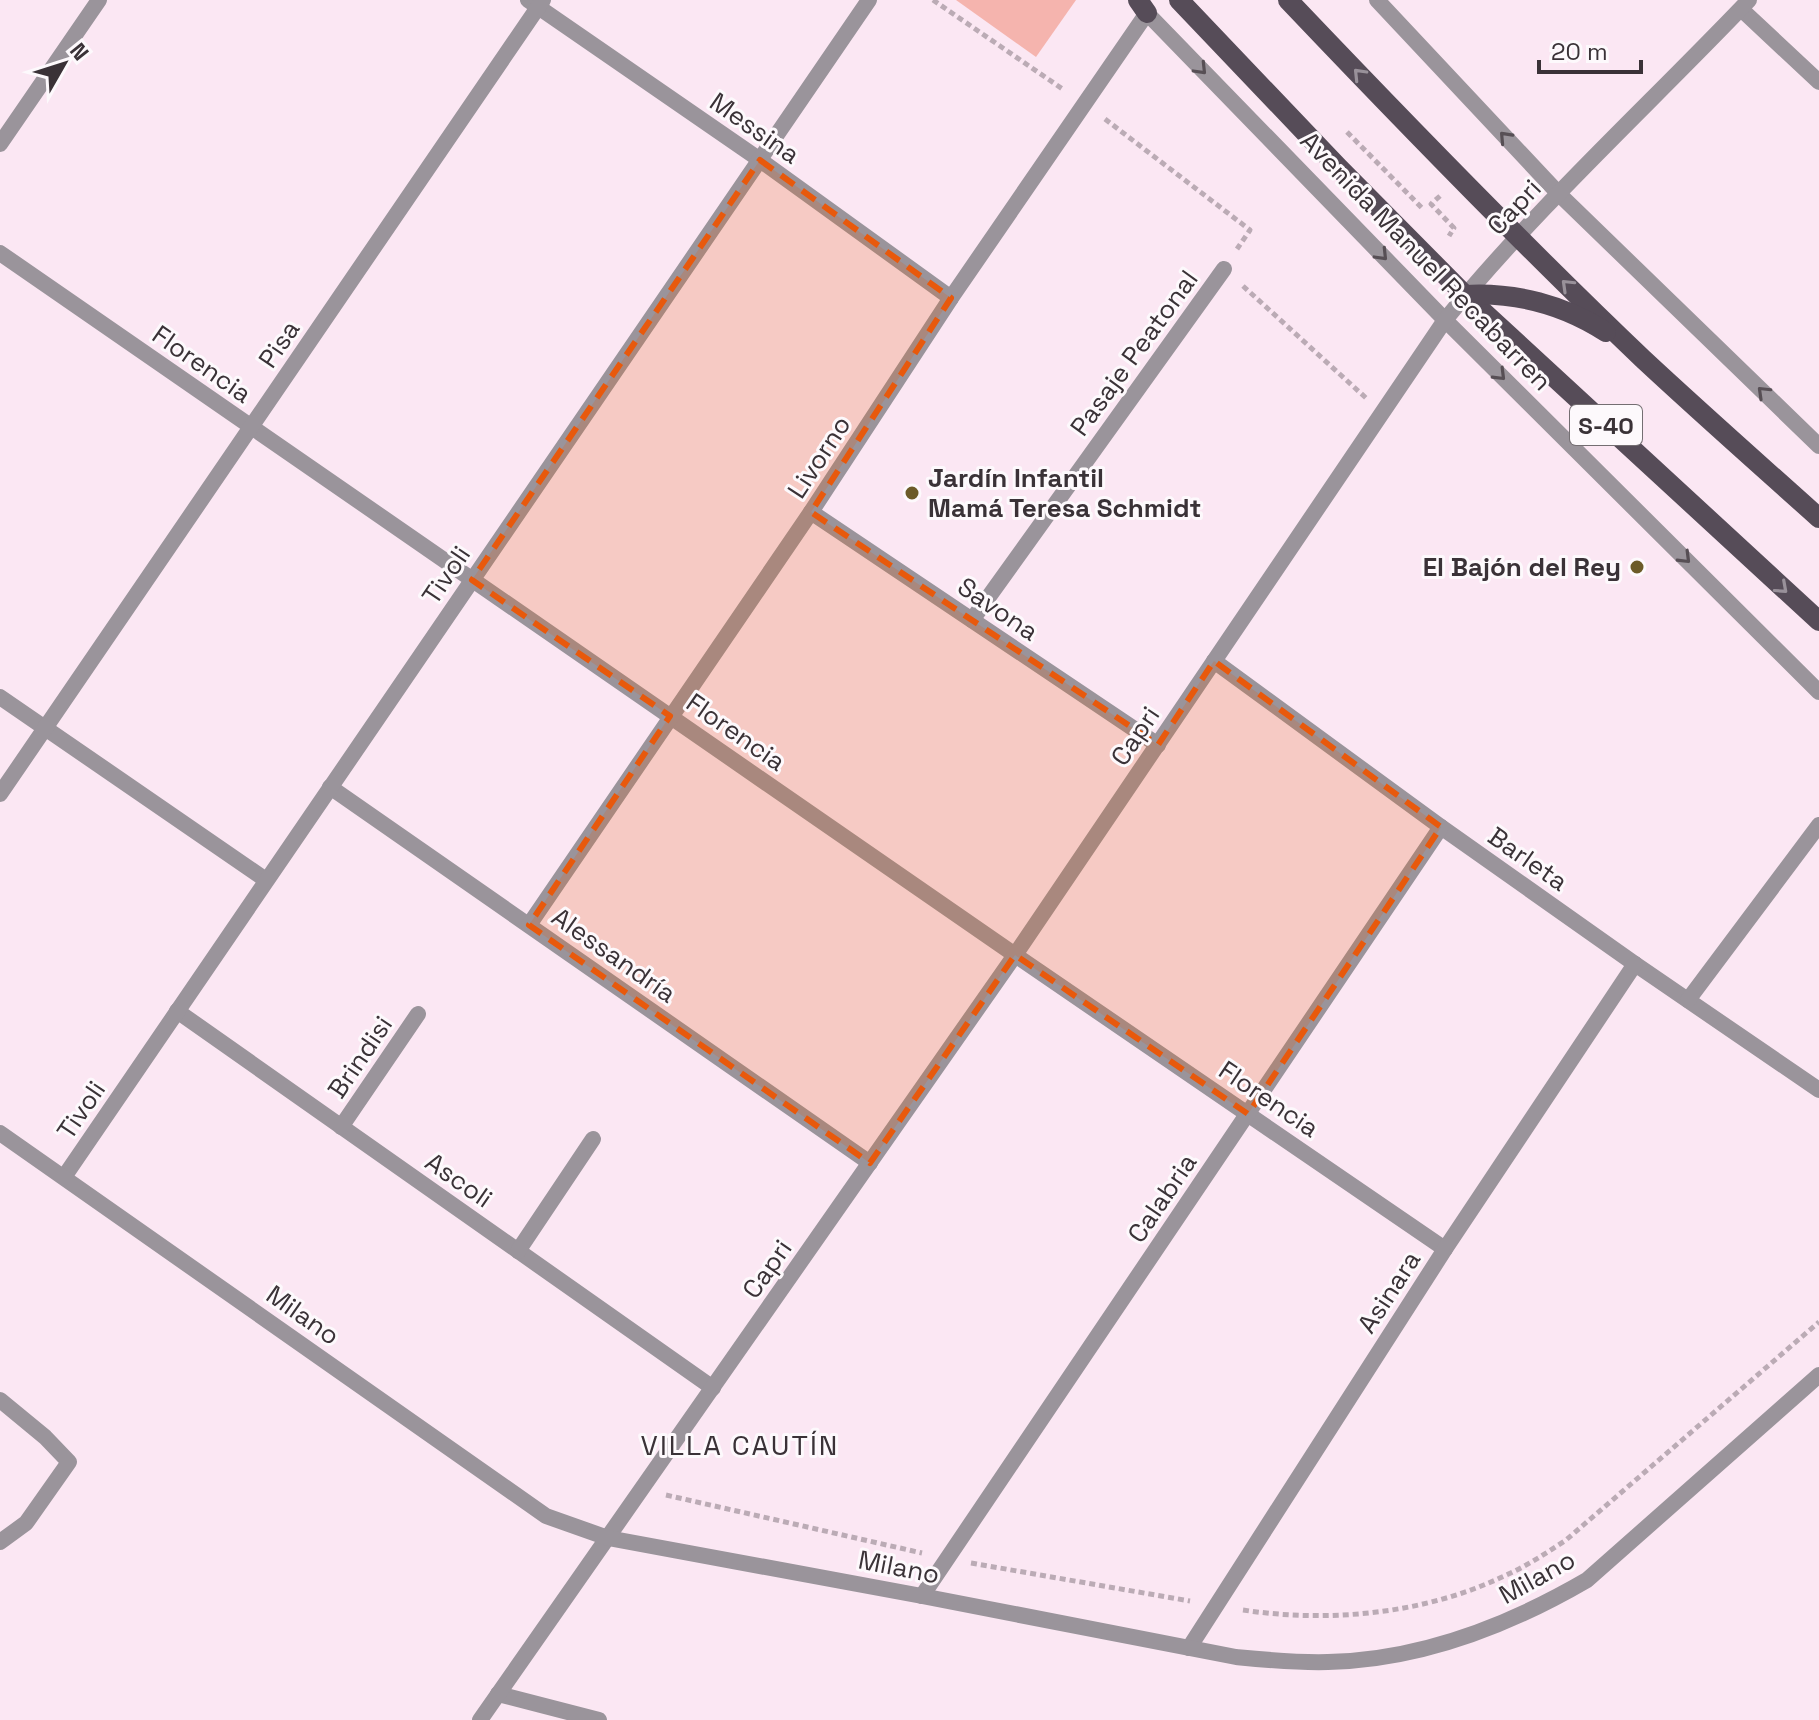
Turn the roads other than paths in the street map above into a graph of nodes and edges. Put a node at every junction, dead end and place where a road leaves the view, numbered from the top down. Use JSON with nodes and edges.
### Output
{"nodes":[{"id":1,"x":99,"y":0,"type":"edge"},
{"id":2,"x":869,"y":0,"type":"edge"},
{"id":3,"x":1179,"y":0,"type":"edge"},
{"id":4,"x":1288,"y":0,"type":"edge"},
{"id":5,"x":1377,"y":0,"type":"edge"},
{"id":6,"x":537,"y":2,"type":"edge"},
{"id":7,"x":1140,"y":4,"type":"edge"},
{"id":8,"x":1745,"y":4,"type":"edge"},
{"id":9,"x":1819,"y":82,"type":"edge"},
{"id":10,"x":0,"y":144,"type":"edge"},
{"id":11,"x":760,"y":160,"type":"junction"},
{"id":12,"x":1559,"y":194,"type":"junction"},
{"id":13,"x":1519,"y":237,"type":"junction"},
{"id":14,"x":0,"y":253,"type":"edge"},
{"id":15,"x":1224,"y":269,"type":"road end"},
{"id":16,"x":1465,"y":295,"type":"junction"},
{"id":17,"x":951,"y":298,"type":"junction"},
{"id":18,"x":1445,"y":320,"type":"junction"},
{"id":19,"x":1643,"y":359,"type":"junction"},
{"id":20,"x":251,"y":427,"type":"junction"},
{"id":21,"x":1819,"y":446,"type":"edge"},
{"id":22,"x":811,"y":512,"type":"junction"},
{"id":23,"x":1819,"y":518,"type":"edge"},
{"id":24,"x":472,"y":580,"type":"junction"},
{"id":25,"x":972,"y":620,"type":"junction"},
{"id":26,"x":1819,"y":621,"type":"edge"},
{"id":27,"x":1214,"y":661,"type":"junction"},
{"id":28,"x":1819,"y":692,"type":"edge"},
{"id":29,"x":0,"y":697,"type":"edge"},
{"id":30,"x":670,"y":716,"type":"junction"},
{"id":31,"x":45,"y":728,"type":"junction"},
{"id":32,"x":1158,"y":745,"type":"junction"},
{"id":33,"x":330,"y":787,"type":"junction"},
{"id":34,"x":0,"y":794,"type":"edge"},
{"id":35,"x":1819,"y":825,"type":"edge"},
{"id":36,"x":1441,"y":827,"type":"junction"},
{"id":37,"x":266,"y":880,"type":"junction"},
{"id":38,"x":529,"y":925,"type":"junction"},
{"id":39,"x":1015,"y":955,"type":"junction"},
{"id":40,"x":1635,"y":964,"type":"junction"},
{"id":41,"x":1688,"y":1000,"type":"junction"},
{"id":42,"x":177,"y":1011,"type":"junction"},
{"id":43,"x":418,"y":1014,"type":"dead end"},
{"id":44,"x":1819,"y":1090,"type":"edge"},
{"id":45,"x":1248,"y":1114,"type":"junction"},
{"id":46,"x":341,"y":1127,"type":"junction"},
{"id":47,"x":0,"y":1133,"type":"edge"},
{"id":48,"x":593,"y":1139,"type":"dead end"},
{"id":49,"x":870,"y":1163,"type":"junction"},
{"id":50,"x":64,"y":1177,"type":"junction"},
{"id":51,"x":1445,"y":1249,"type":"junction"},
{"id":52,"x":518,"y":1251,"type":"junction"},
{"id":53,"x":1819,"y":1375,"type":"edge"},
{"id":54,"x":713,"y":1388,"type":"junction"},
{"id":55,"x":0,"y":1400,"type":"edge"},
{"id":56,"x":608,"y":1538,"type":"junction"},
{"id":57,"x":0,"y":1542,"type":"edge"},
{"id":58,"x":922,"y":1596,"type":"junction"},
{"id":59,"x":1189,"y":1648,"type":"junction"},
{"id":60,"x":498,"y":1694,"type":"junction"},
{"id":61,"x":480,"y":1720,"type":"edge"},
{"id":62,"x":599,"y":1720,"type":"edge"}],
"edges":[{"from":1,"to":10,"type":"street"},
{"from":2,"to":11,"type":"street","name":"Tivoli"},
{"from":3,"to":16,"type":"main road","name":"Avenida Manuel Recabarren","number":"S-40"},
{"from":13,"to":4,"type":"main road","number":"S-40","one_way":true},
{"from":12,"to":5,"type":"street","one_way":true},
{"from":6,"to":11,"type":"street","name":"Messina"},
{"from":6,"to":20,"type":"street","name":"Pisa"},
{"from":7,"to":17,"type":"street","name":"Livorno"},
{"from":7,"to":18,"type":"street","name":"Avenida Manuel Recabarren","one_way":true},
{"from":8,"to":9,"type":"street"},
{"from":8,"to":12,"type":"street","name":"Capri"},
{"from":11,"to":17,"type":"street","name":"Messina"},
{"from":11,"to":24,"type":"street","name":"Tivoli"},
{"from":12,"to":13,"type":"street","name":"Capri"},
{"from":21,"to":12,"type":"street","one_way":true},
{"from":13,"to":16,"type":"street","name":"Capri"},
{"from":19,"to":13,"type":"main road","number":"S-40","one_way":true},
{"from":14,"to":20,"type":"street","name":"Florencia"},
{"from":15,"to":25,"type":"street","name":"Pasaje Peatonal"},
{"from":16,"to":18,"type":"street","name":"Capri"},
{"from":16,"to":19,"type":"main road"},
{"from":16,"to":26,"type":"main road","name":"Avenida Manuel Recabarren","number":"S-40","one_way":true},
{"from":17,"to":22,"type":"street","name":"Livorno"},
{"from":18,"to":27,"type":"street","name":"Capri"},
{"from":18,"to":28,"type":"street","name":"Avenida Manuel Recabarren","one_way":true},
{"from":19,"to":23,"type":"main road","number":"S-40"},
{"from":20,"to":24,"type":"street","name":"Florencia"},
{"from":20,"to":31,"type":"street","name":"Pisa"},
{"from":22,"to":25,"type":"street","name":"Savona"},
{"from":22,"to":30,"type":"street","name":"Livorno"},
{"from":24,"to":30,"type":"street","name":"Florencia"},
{"from":24,"to":33,"type":"street","name":"Tivoli"},
{"from":25,"to":32,"type":"street","name":"Savona"},
{"from":27,"to":32,"type":"street","name":"Capri"},
{"from":27,"to":36,"type":"street","name":"Barleta"},
{"from":29,"to":31,"type":"street"},
{"from":30,"to":38,"type":"street","name":"Livorno"},
{"from":30,"to":39,"type":"street","name":"Florencia"},
{"from":31,"to":34,"type":"street","name":"Pisa"},
{"from":31,"to":37,"type":"street"},
{"from":32,"to":39,"type":"street","name":"Capri"},
{"from":33,"to":37,"type":"street","name":"Tivoli"},
{"from":33,"to":38,"type":"street","name":"Alessandría"},
{"from":35,"to":41,"type":"street"},
{"from":36,"to":40,"type":"street","name":"Barleta"},
{"from":36,"to":45,"type":"street","name":"Calabria"},
{"from":37,"to":42,"type":"street","name":"Tivoli"},
{"from":38,"to":49,"type":"street","name":"Alessandría"},
{"from":39,"to":45,"type":"street","name":"Florencia"},
{"from":39,"to":49,"type":"street","name":"Capri"},
{"from":40,"to":41,"type":"street","name":"Barleta"},
{"from":40,"to":51,"type":"street","name":"Asinara"},
{"from":41,"to":44,"type":"street","name":"Barleta"},
{"from":42,"to":46,"type":"street","name":"Ascoli"},
{"from":42,"to":50,"type":"street","name":"Tivoli"},
{"from":43,"to":46,"type":"street","name":"Brindisi"},
{"from":45,"to":51,"type":"street","name":"Florencia"},
{"from":45,"to":58,"type":"street","name":"Calabria"},
{"from":46,"to":52,"type":"street","name":"Ascoli"},
{"from":47,"to":50,"type":"street","name":"Milano"},
{"from":48,"to":52,"type":"street"},
{"from":49,"to":54,"type":"street","name":"Capri"},
{"from":50,"to":56,"type":"street","name":"Milano"},
{"from":51,"to":59,"type":"street","name":"Asinara"},
{"from":52,"to":54,"type":"street","name":"Ascoli"},
{"from":53,"to":59,"type":"street","name":"Milano"},
{"from":54,"to":56,"type":"street","name":"Capri"},
{"from":55,"to":57,"type":"street"},
{"from":56,"to":58,"type":"street","name":"Milano"},
{"from":56,"to":60,"type":"street","name":"Capri"},
{"from":58,"to":59,"type":"street","name":"Milano"},
{"from":60,"to":61,"type":"street","name":"Capri"},
{"from":60,"to":62,"type":"street"}]}
